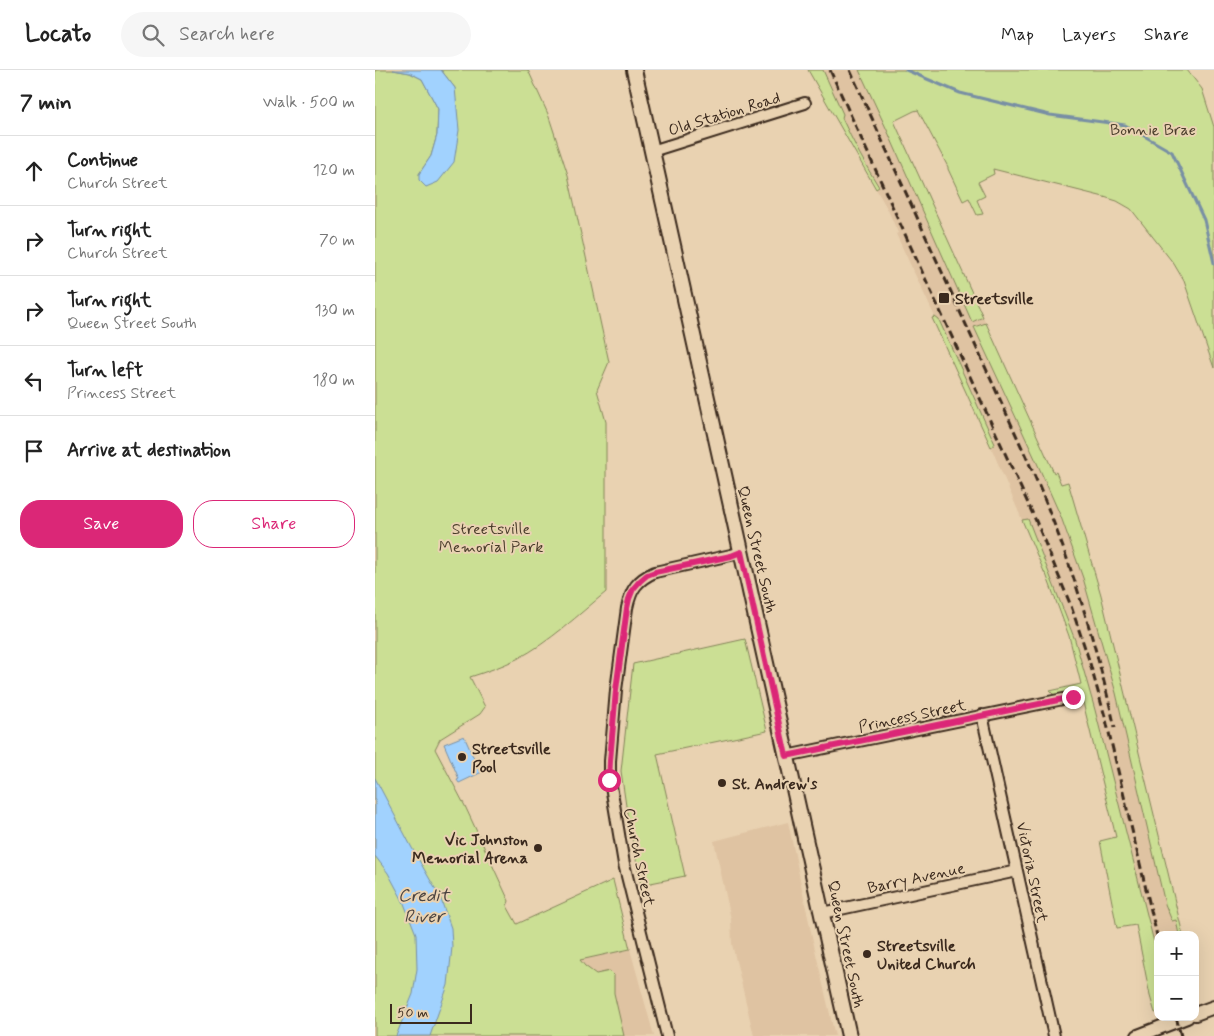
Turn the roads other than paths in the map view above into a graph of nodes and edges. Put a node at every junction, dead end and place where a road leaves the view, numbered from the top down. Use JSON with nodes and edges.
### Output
{"nodes":[{"id":1,"x":634,"y":70,"type":"edge"},
{"id":2,"x":805,"y":103,"type":"dead end"},
{"id":3,"x":652,"y":152,"type":"junction"},
{"id":4,"x":741,"y":552,"type":"junction"},
{"id":5,"x":1073,"y":697,"type":"dead end"},
{"id":6,"x":983,"y":715,"type":"junction"},
{"id":7,"x":786,"y":756,"type":"junction"},
{"id":8,"x":1017,"y":871,"type":"junction"},
{"id":9,"x":822,"y":913,"type":"junction"},
{"id":10,"x":1214,"y":1007,"type":"edge"},
{"id":11,"x":1199,"y":1013,"type":"edge"},
{"id":12,"x":1177,"y":1021,"type":"edge"},
{"id":13,"x":667,"y":1036,"type":"edge"},
{"id":14,"x":849,"y":1036,"type":"edge"},
{"id":15,"x":1054,"y":1036,"type":"edge"},
{"id":16,"x":1138,"y":1036,"type":"edge"}],
"edges":[{"from":1,"to":3,"type":"main road","name":"Queen Street South"},
{"from":2,"to":3,"type":"street","name":"Old Station Road"},
{"from":3,"to":4,"type":"main road","name":"Queen Street South"},
{"from":4,"to":7,"type":"main road","name":"Queen Street South"},
{"from":4,"to":13,"type":"street","name":"Church Street"},
{"from":5,"to":6,"type":"street","name":"Princess Street"},
{"from":6,"to":7,"type":"street","name":"Princess Street"},
{"from":6,"to":8,"type":"street","name":"Victoria Street"},
{"from":7,"to":9,"type":"main road","name":"Queen Street South"},
{"from":8,"to":9,"type":"street","name":"Barry Avenue"},
{"from":8,"to":15,"type":"street","name":"Victoria Street"},
{"from":9,"to":14,"type":"main road","name":"Queen Street South"},
{"from":10,"to":11,"type":"street"},
{"from":12,"to":16,"type":"street"}]}
